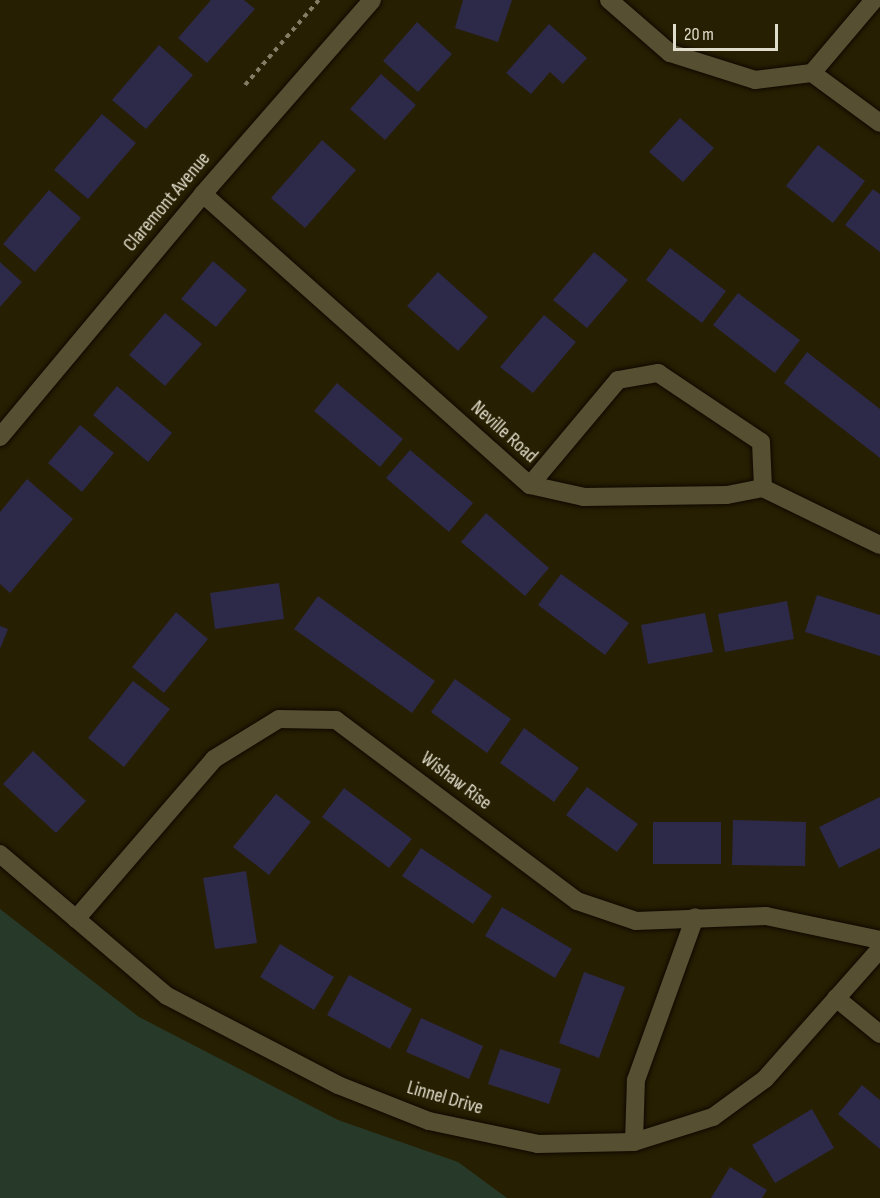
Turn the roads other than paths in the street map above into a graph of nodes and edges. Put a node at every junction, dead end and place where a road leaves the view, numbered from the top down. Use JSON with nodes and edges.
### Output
{"nodes":[{"id":1,"x":372,"y":0,"type":"edge"},
{"id":2,"x":609,"y":0,"type":"edge"},
{"id":3,"x":874,"y":0,"type":"edge"},
{"id":4,"x":812,"y":73,"type":"junction"},
{"id":5,"x":880,"y":123,"type":"edge"},
{"id":6,"x":203,"y":194,"type":"junction"},
{"id":7,"x":0,"y":437,"type":"edge"},
{"id":8,"x":530,"y":485,"type":"junction"},
{"id":9,"x":763,"y":488,"type":"junction"},
{"id":10,"x":880,"y":545,"type":"edge"},
{"id":11,"x":0,"y":854,"type":"edge"},
{"id":12,"x":695,"y":917,"type":"junction"},
{"id":13,"x":76,"y":919,"type":"junction"},
{"id":14,"x":880,"y":940,"type":"edge"},
{"id":15,"x":880,"y":950,"type":"edge"},
{"id":16,"x":836,"y":998,"type":"junction"},
{"id":17,"x":880,"y":1034,"type":"edge"},
{"id":18,"x":634,"y":1142,"type":"junction"}],
"edges":[{"from":1,"to":6,"type":"street","name":"Claremont Avenue"},
{"from":2,"to":4,"type":"street"},
{"from":3,"to":4,"type":"street"},
{"from":4,"to":5,"type":"street"},
{"from":6,"to":7,"type":"street","name":"Claremont Avenue"},
{"from":6,"to":8,"type":"street","name":"Neville Road"},
{"from":8,"to":9,"type":"street","name":"Neville Road"},
{"from":8,"to":9,"type":"street"},
{"from":9,"to":10,"type":"street"},
{"from":11,"to":13,"type":"street","name":"Linnel Drive"},
{"from":12,"to":13,"type":"street","name":"Wishaw Rise"},
{"from":12,"to":14,"type":"street","name":"Wishaw Rise"},
{"from":12,"to":18,"type":"street"},
{"from":13,"to":18,"type":"street","name":"Linnel Drive"},
{"from":15,"to":16,"type":"street","name":"Linnel Drive"},
{"from":16,"to":17,"type":"street"},
{"from":16,"to":18,"type":"street","name":"Linnel Drive"}]}
